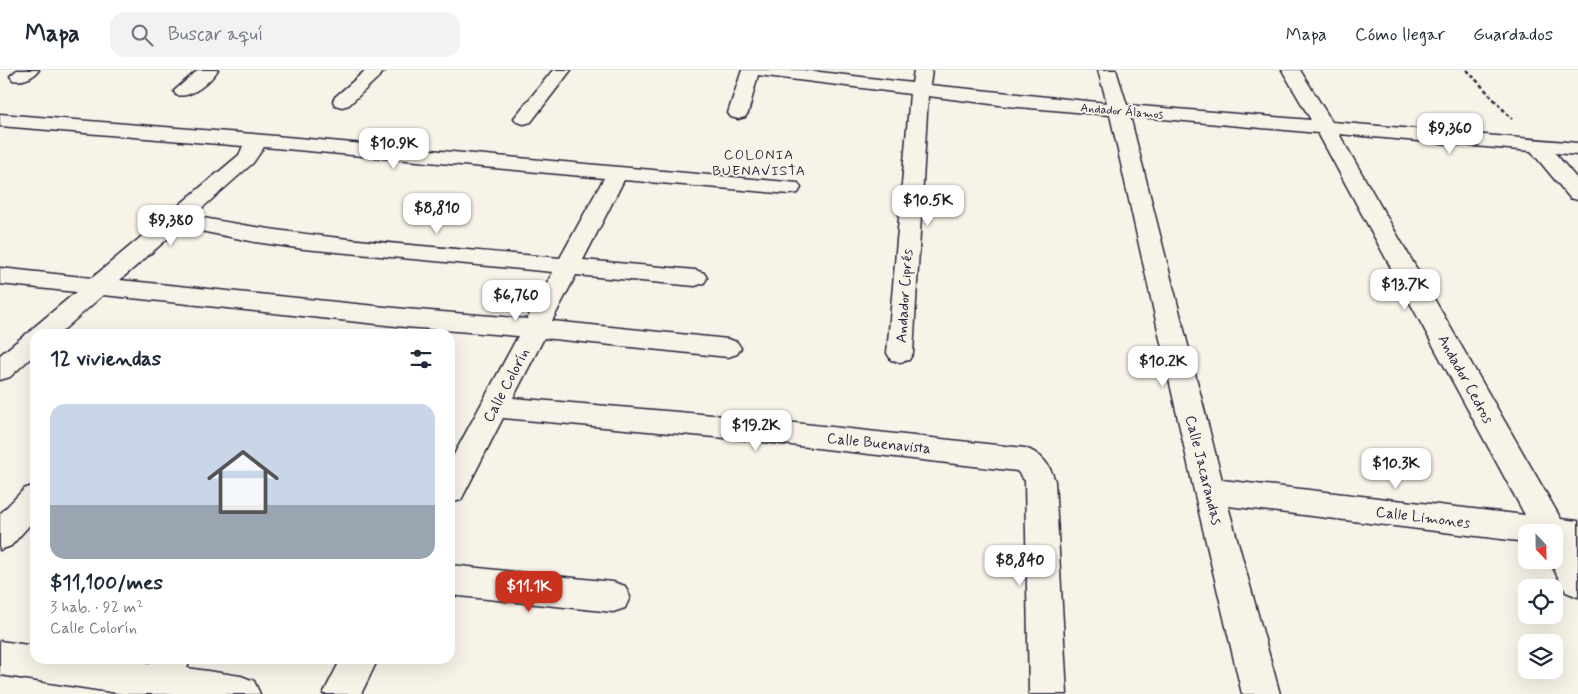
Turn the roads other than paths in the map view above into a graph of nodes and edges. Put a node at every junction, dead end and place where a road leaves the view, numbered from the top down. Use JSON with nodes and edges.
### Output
{"nodes":[{"id":1,"x":209,"y":70,"type":"edge"},
{"id":2,"x":377,"y":70,"type":"edge"},
{"id":3,"x":562,"y":70,"type":"edge"},
{"id":4,"x":751,"y":70,"type":"edge"},
{"id":5,"x":758,"y":70,"type":"edge"},
{"id":6,"x":923,"y":70,"type":"edge"},
{"id":7,"x":1108,"y":70,"type":"edge"},
{"id":8,"x":1291,"y":70,"type":"edge"},
{"id":9,"x":920,"y":90,"type":"junction"},
{"id":10,"x":183,"y":91,"type":"dead end"},
{"id":11,"x":342,"y":101,"type":"dead end"},
{"id":12,"x":1119,"y":110,"type":"junction"},
{"id":13,"x":738,"y":113,"type":"dead end"},
{"id":14,"x":524,"y":118,"type":"dead end"},
{"id":15,"x":0,"y":120,"type":"edge"},
{"id":16,"x":1325,"y":127,"type":"junction"},
{"id":17,"x":253,"y":140,"type":"junction"},
{"id":18,"x":1537,"y":145,"type":"junction"},
{"id":19,"x":1578,"y":149,"type":"edge"},
{"id":20,"x":617,"y":173,"type":"junction"},
{"id":21,"x":790,"y":188,"type":"dead end"},
{"id":22,"x":1578,"y":194,"type":"edge"},
{"id":23,"x":175,"y":219,"type":"junction"},
{"id":24,"x":568,"y":266,"type":"junction"},
{"id":25,"x":0,"y":276,"type":"edge"},
{"id":26,"x":694,"y":278,"type":"dead end"},
{"id":27,"x":96,"y":286,"type":"junction"},
{"id":28,"x":399,"y":326,"type":"edge"},
{"id":29,"x":48,"y":329,"type":"edge"},
{"id":30,"x":535,"y":329,"type":"junction"},
{"id":31,"x":30,"y":344,"type":"edge"},
{"id":32,"x":728,"y":348,"type":"dead end"},
{"id":33,"x":900,"y":353,"type":"dead end"},
{"id":34,"x":0,"y":370,"type":"edge"},
{"id":35,"x":494,"y":407,"type":"junction"},
{"id":36,"x":455,"y":481,"type":"edge"},
{"id":37,"x":1209,"y":491,"type":"junction"},
{"id":38,"x":30,"y":503,"type":"edge"},
{"id":39,"x":1552,"y":524,"type":"edge"},
{"id":40,"x":1518,"y":529,"type":"edge"},
{"id":41,"x":0,"y":536,"type":"edge"},
{"id":42,"x":1563,"y":546,"type":"edge"},
{"id":43,"x":455,"y":581,"type":"edge"},
{"id":44,"x":1578,"y":582,"type":"edge"},
{"id":45,"x":613,"y":597,"type":"dead end"},
{"id":46,"x":0,"y":658,"type":"edge"},
{"id":47,"x":30,"y":660,"type":"edge"},
{"id":48,"x":83,"y":664,"type":"edge"},
{"id":49,"x":357,"y":664,"type":"edge"},
{"id":50,"x":166,"y":670,"type":"edge"},
{"id":51,"x":241,"y":694,"type":"edge"},
{"id":52,"x":342,"y":694,"type":"edge"},
{"id":53,"x":1048,"y":694,"type":"edge"},
{"id":54,"x":1261,"y":694,"type":"edge"}],
"edges":[{"from":1,"to":10,"type":"street"},
{"from":2,"to":11,"type":"street"},
{"from":3,"to":14,"type":"street"},
{"from":4,"to":13,"type":"street"},
{"from":5,"to":9,"type":"street","name":"Andador Álamos"},
{"from":6,"to":9,"type":"street","name":"Andador Ciprés"},
{"from":7,"to":12,"type":"street","name":"Calle Jacarandas"},
{"from":8,"to":16,"type":"street","name":"Andador Cedros"},
{"from":9,"to":12,"type":"street","name":"Andador Álamos"},
{"from":9,"to":33,"type":"street","name":"Andador Ciprés"},
{"from":12,"to":16,"type":"street","name":"Andador Álamos"},
{"from":12,"to":37,"type":"street","name":"Calle Jacarandas"},
{"from":15,"to":17,"type":"street"},
{"from":16,"to":18,"type":"street","name":"Andador Álamos"},
{"from":16,"to":39,"type":"street","name":"Andador Cedros"},
{"from":17,"to":20,"type":"street"},
{"from":17,"to":23,"type":"street"},
{"from":18,"to":19,"type":"street","name":"Andador Álamos"},
{"from":18,"to":22,"type":"street"},
{"from":20,"to":21,"type":"street"},
{"from":20,"to":24,"type":"street","name":"Calle Colorín"},
{"from":23,"to":24,"type":"street"},
{"from":23,"to":27,"type":"street"},
{"from":24,"to":26,"type":"street"},
{"from":24,"to":30,"type":"street","name":"Calle Colorín"},
{"from":25,"to":27,"type":"street"},
{"from":27,"to":28,"type":"street"},
{"from":27,"to":29,"type":"street"},
{"from":28,"to":30,"type":"street"},
{"from":30,"to":32,"type":"street"},
{"from":30,"to":35,"type":"street","name":"Calle Colorín"},
{"from":31,"to":34,"type":"street"},
{"from":35,"to":36,"type":"street","name":"Calle Colorín"},
{"from":35,"to":53,"type":"street","name":"Calle Buenavista"},
{"from":37,"to":40,"type":"street","name":"Calle Limones"},
{"from":37,"to":54,"type":"street","name":"Calle Jacarandas"},
{"from":38,"to":41,"type":"street"},
{"from":42,"to":44,"type":"street","name":"Andador Cedros"},
{"from":43,"to":45,"type":"street"},
{"from":46,"to":47,"type":"street"},
{"from":48,"to":50,"type":"street"},
{"from":49,"to":52,"type":"street"},
{"from":50,"to":51,"type":"street"}]}
